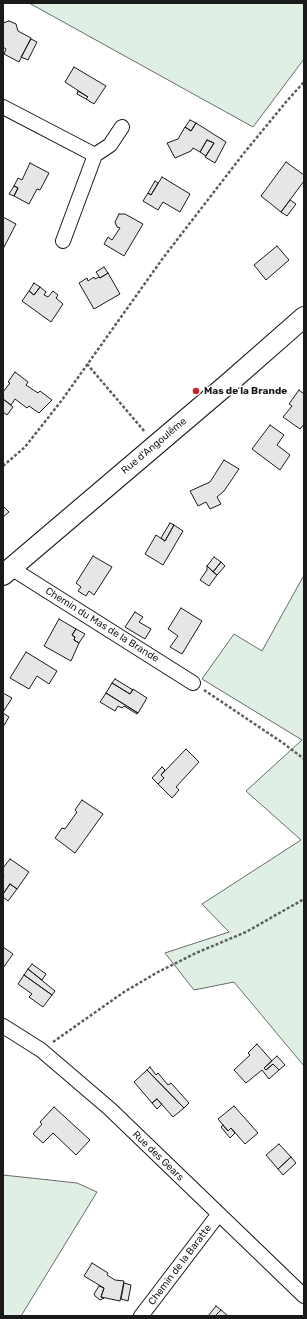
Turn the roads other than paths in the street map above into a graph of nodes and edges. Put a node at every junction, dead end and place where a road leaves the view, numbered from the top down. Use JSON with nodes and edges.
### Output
{"nodes":[{"id":1,"x":3,"y":107,"type":"edge"},
{"id":2,"x":122,"y":127,"type":"dead end"},
{"id":3,"x":95,"y":155,"type":"junction"},
{"id":4,"x":63,"y":241,"type":"dead end"},
{"id":5,"x":304,"y":317,"type":"edge"},
{"id":6,"x":7,"y":571,"type":"edge"},
{"id":7,"x":193,"y":683,"type":"road end"},
{"id":8,"x":3,"y":1026,"type":"edge"},
{"id":9,"x":218,"y":1215,"type":"junction"},
{"id":10,"x":304,"y":1296,"type":"edge"},
{"id":11,"x":141,"y":1316,"type":"edge"}],
"edges":[{"from":1,"to":3,"type":"street"},
{"from":2,"to":3,"type":"street"},
{"from":3,"to":4,"type":"street"},
{"from":5,"to":6,"type":"street","name":"Rue d'Angoulême"},
{"from":6,"to":7,"type":"street","name":"Chemin du Mas de la Brande"},
{"from":8,"to":9,"type":"street","name":"Rue des Gears"},
{"from":9,"to":10,"type":"street","name":"Rue des Gears"},
{"from":9,"to":11,"type":"street","name":"Chemin de la Baratte"}]}
